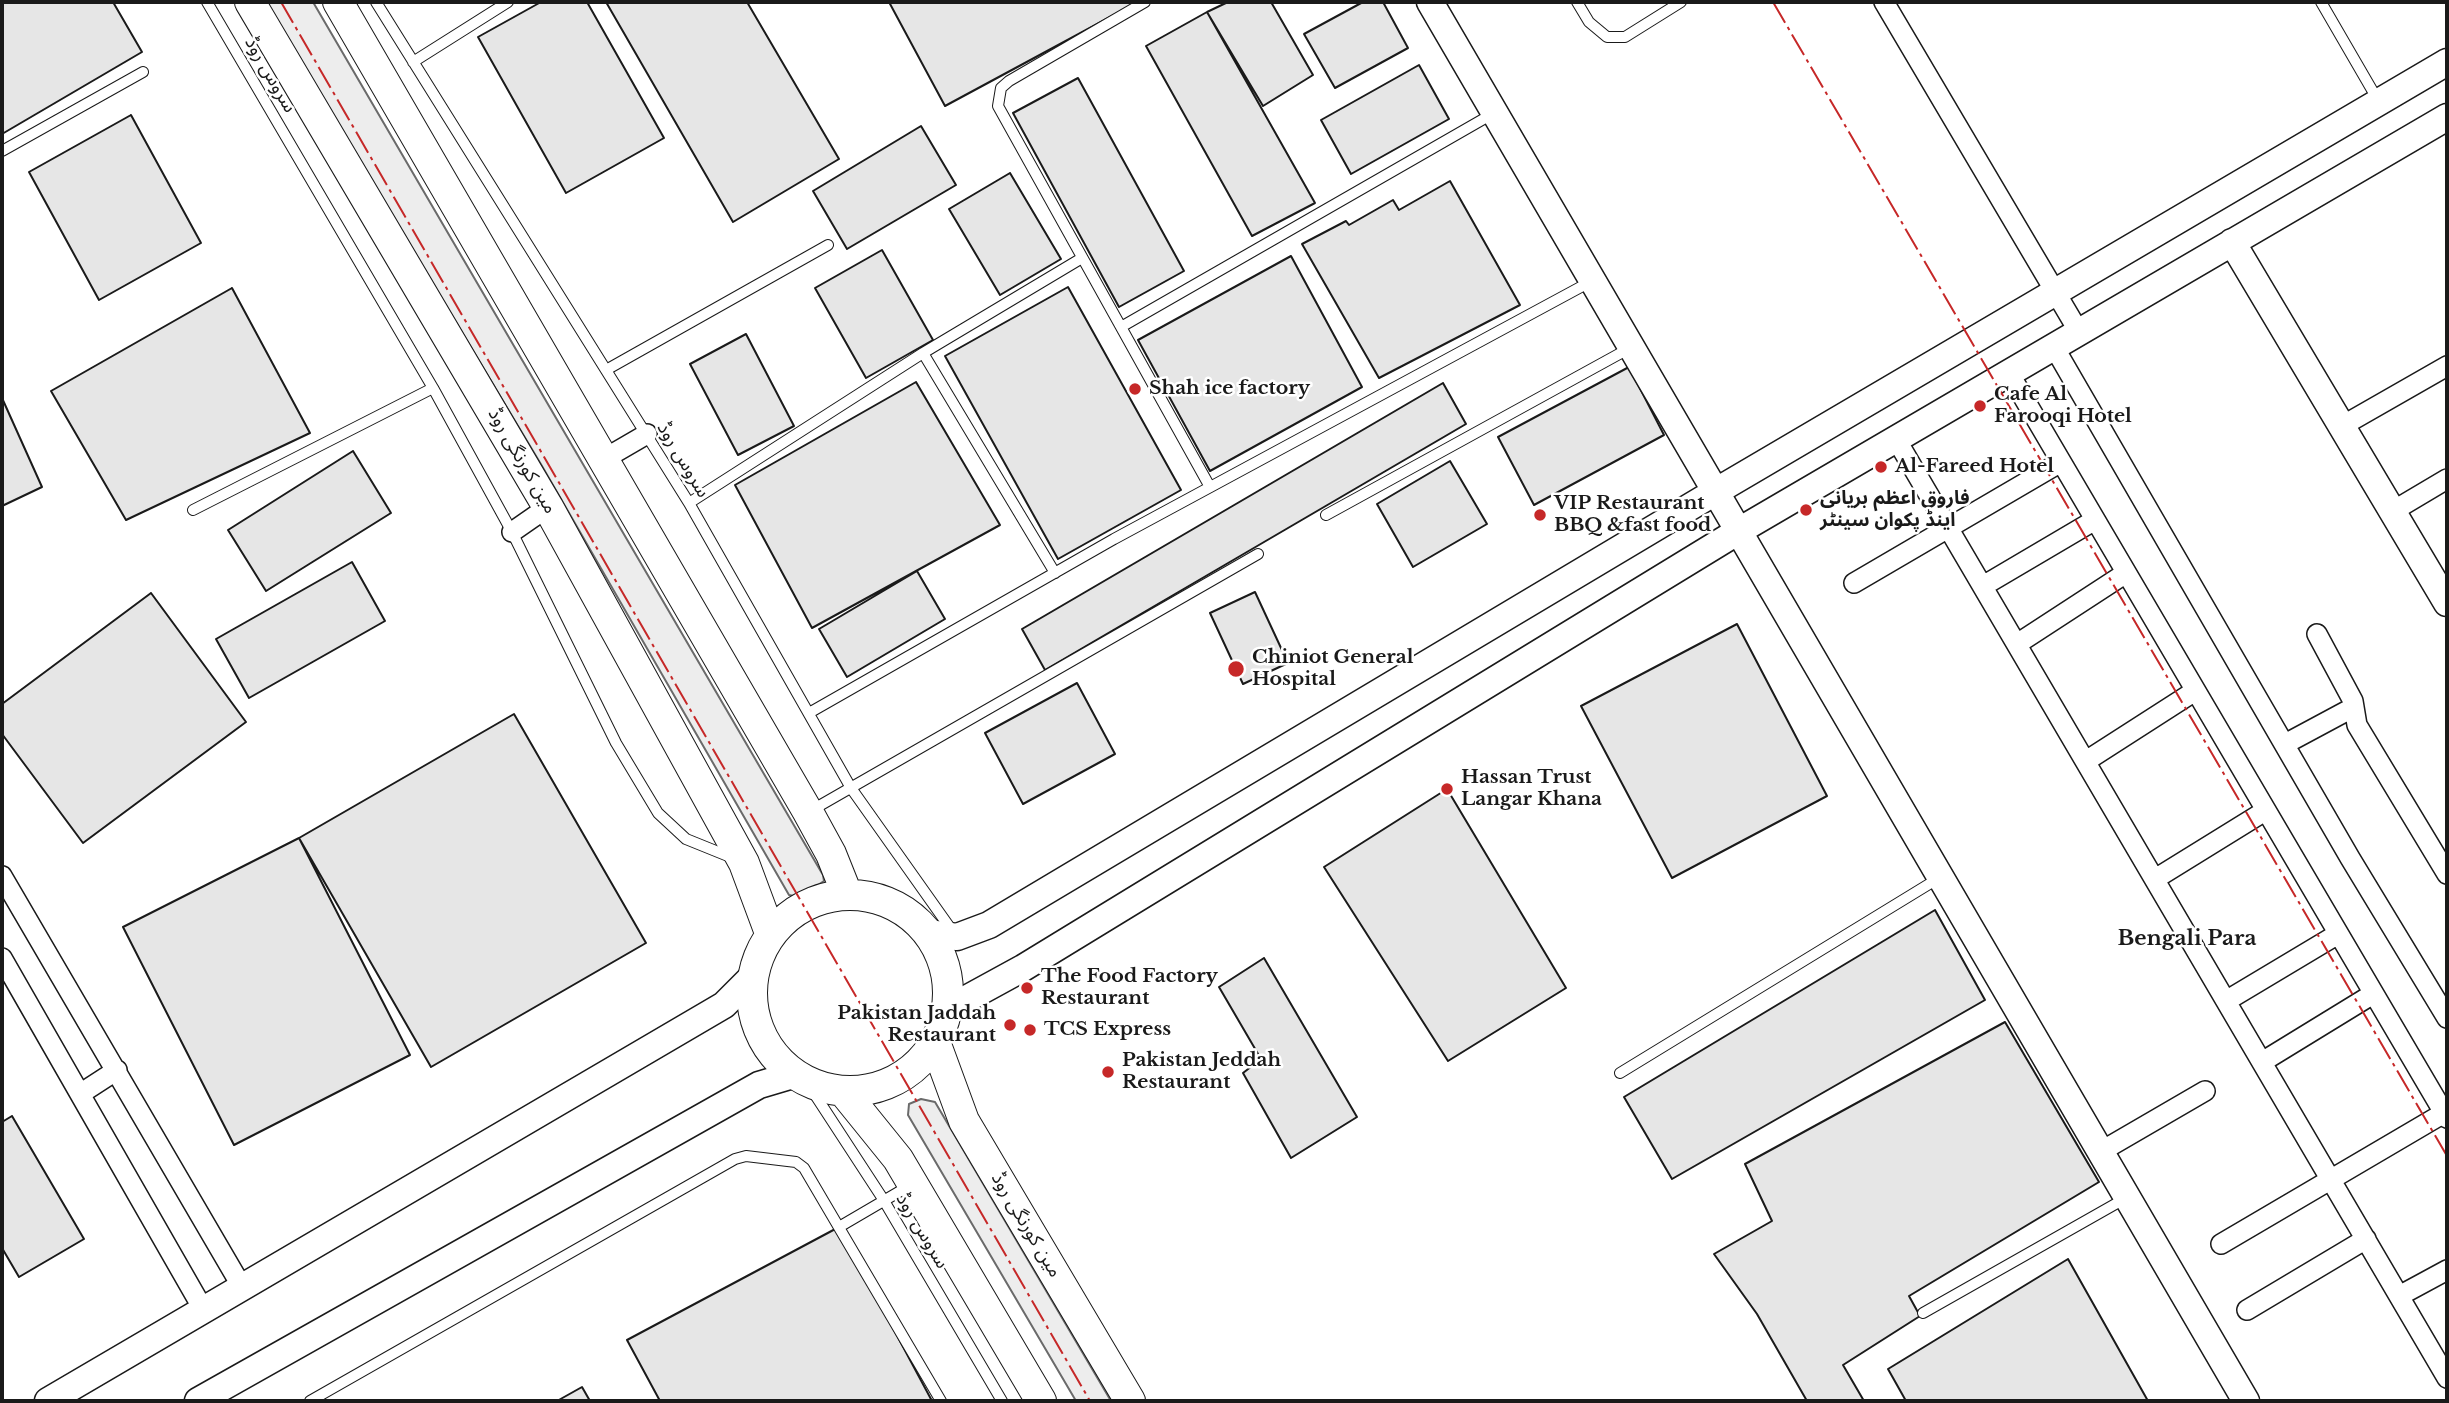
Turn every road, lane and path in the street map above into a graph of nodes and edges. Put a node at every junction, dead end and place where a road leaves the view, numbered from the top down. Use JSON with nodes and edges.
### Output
{"nodes":[{"id":1,"x":207,"y":2,"type":"edge"},
{"id":2,"x":250,"y":2,"type":"edge"},
{"id":3,"x":338,"y":2,"type":"edge"},
{"id":4,"x":376,"y":2,"type":"edge"},
{"id":5,"x":508,"y":2,"type":"edge"},
{"id":6,"x":1145,"y":2,"type":"edge"},
{"id":7,"x":1430,"y":2,"type":"edge"},
{"id":8,"x":1577,"y":2,"type":"edge"},
{"id":9,"x":1681,"y":2,"type":"edge"},
{"id":10,"x":1884,"y":2,"type":"edge"},
{"id":11,"x":2321,"y":2,"type":"edge"},
{"id":12,"x":413,"y":62,"type":"junction"},
{"id":13,"x":2447,"y":62,"type":"edge"},
{"id":14,"x":143,"y":72,"type":"dead end"},
{"id":15,"x":2379,"y":102,"type":"junction"},
{"id":16,"x":1495,"y":113,"type":"junction"},
{"id":17,"x":2447,"y":117,"type":"edge"},
{"id":18,"x":2,"y":151,"type":"edge"},
{"id":19,"x":2232,"y":242,"type":"junction"},
{"id":20,"x":828,"y":245,"type":"dead end"},
{"id":21,"x":1082,"y":258,"type":"junction"},
{"id":22,"x":1591,"y":282,"type":"junction"},
{"id":23,"x":2055,"y":292,"type":"junction"},
{"id":24,"x":1121,"y":327,"type":"junction"},
{"id":25,"x":2078,"y":332,"type":"junction"},
{"id":26,"x":2054,"y":347,"type":"junction"},
{"id":27,"x":1630,"y":348,"type":"junction"},
{"id":28,"x":923,"y":353,"type":"junction"},
{"id":29,"x":2447,"y":366,"type":"edge"},
{"id":30,"x":606,"y":370,"type":"junction"},
{"id":31,"x":2009,"y":373,"type":"junction"},
{"id":32,"x":433,"y":388,"type":"junction"},
{"id":33,"x":2342,"y":426,"type":"junction"},
{"id":34,"x":647,"y":434,"type":"junction"},
{"id":35,"x":1896,"y":439,"type":"junction"},
{"id":36,"x":604,"y":459,"type":"junction"},
{"id":37,"x":2061,"y":462,"type":"junction"},
{"id":38,"x":2447,"y":479,"type":"edge"},
{"id":39,"x":1210,"y":487,"type":"junction"},
{"id":40,"x":1715,"y":492,"type":"junction"},
{"id":41,"x":689,"y":503,"type":"junction"},
{"id":42,"x":548,"y":507,"type":"junction"},
{"id":43,"x":193,"y":510,"type":"dead end"},
{"id":44,"x":2393,"y":511,"type":"junction"},
{"id":45,"x":1326,"y":515,"type":"dead end"},
{"id":46,"x":2095,"y":520,"type":"junction"},
{"id":47,"x":1949,"y":528,"type":"junction"},
{"id":48,"x":512,"y":532,"type":"junction"},
{"id":49,"x":1737,"y":532,"type":"junction"},
{"id":50,"x":1258,"y":554,"type":"dead end"},
{"id":51,"x":1055,"y":573,"type":"junction"},
{"id":52,"x":2126,"y":573,"type":"junction"},
{"id":53,"x":1854,"y":583,"type":"dead end"},
{"id":54,"x":1983,"y":586,"type":"junction"},
{"id":55,"x":2444,"y":590,"type":"edge"},
{"id":56,"x":2317,"y":634,"type":"dead end"},
{"id":57,"x":2017,"y":644,"type":"junction"},
{"id":58,"x":2195,"y":691,"type":"junction"},
{"id":59,"x":2354,"y":707,"type":"junction"},
{"id":60,"x":809,"y":713,"type":"junction"},
{"id":61,"x":2285,"y":744,"type":"junction"},
{"id":62,"x":2086,"y":761,"type":"junction"},
{"id":63,"x":851,"y":788,"type":"junction"},
{"id":64,"x":2265,"y":811,"type":"junction"},
{"id":65,"x":807,"y":812,"type":"junction"},
{"id":66,"x":744,"y":863,"type":"junction"},
{"id":67,"x":2447,"y":874,"type":"edge"},
{"id":68,"x":2,"y":876,"type":"edge"},
{"id":69,"x":1939,"y":878,"type":"junction"},
{"id":70,"x":2155,"y":879,"type":"junction"},
{"id":71,"x":847,"y":894,"type":"junction"},
{"id":72,"x":770,"y":933,"type":"junction"},
{"id":73,"x":2338,"y":934,"type":"junction"},
{"id":74,"x":942,"y":935,"type":"junction"},
{"id":75,"x":2,"y":958,"type":"edge"},
{"id":76,"x":754,"y":975,"type":"junction"},
{"id":77,"x":2373,"y":994,"type":"junction"},
{"id":78,"x":2226,"y":1001,"type":"junction"},
{"id":79,"x":948,"y":1009,"type":"junction"},
{"id":80,"x":2447,"y":1018,"type":"edge"},
{"id":81,"x":935,"y":1042,"type":"junction"},
{"id":82,"x":2262,"y":1062,"type":"junction"},
{"id":83,"x":117,"y":1070,"type":"junction"},
{"id":84,"x":1620,"y":1073,"type":"dead end"},
{"id":85,"x":801,"y":1078,"type":"junction"},
{"id":86,"x":844,"y":1091,"type":"junction"},
{"id":87,"x":2205,"y":1091,"type":"dead end"},
{"id":88,"x":80,"y":1094,"type":"junction"},
{"id":89,"x":2446,"y":1115,"type":"edge"},
{"id":90,"x":2100,"y":1152,"type":"junction"},
{"id":91,"x":2331,"y":1179,"type":"junction"},
{"id":92,"x":913,"y":1184,"type":"junction"},
{"id":93,"x":2127,"y":1198,"type":"junction"},
{"id":94,"x":883,"y":1199,"type":"junction"},
{"id":95,"x":839,"y":1227,"type":"junction"},
{"id":96,"x":2366,"y":1238,"type":"junction"},
{"id":97,"x":2221,"y":1244,"type":"dead end"},
{"id":98,"x":2447,"y":1270,"type":"edge"},
{"id":99,"x":242,"y":1287,"type":"junction"},
{"id":100,"x":2399,"y":1296,"type":"junction"},
{"id":101,"x":203,"y":1309,"type":"junction"},
{"id":102,"x":2247,"y":1310,"type":"dead end"},
{"id":103,"x":1923,"y":1313,"type":"dead end"},
{"id":104,"x":2447,"y":1378,"type":"edge"},
{"id":105,"x":48,"y":1401,"type":"edge"},
{"id":106,"x":198,"y":1401,"type":"edge"},
{"id":107,"x":310,"y":1401,"type":"edge"},
{"id":108,"x":941,"y":1401,"type":"edge"},
{"id":109,"x":1002,"y":1401,"type":"edge"},
{"id":110,"x":1041,"y":1401,"type":"edge"},
{"id":111,"x":1130,"y":1401,"type":"edge"},
{"id":112,"x":2246,"y":1401,"type":"edge"}],
"edges":[{"from":1,"to":32,"type":"lane","name":"سروس روڈ"},
{"from":2,"to":42,"type":"main road","name":"مین کورنگی روڈ"},
{"from":3,"to":36,"type":"main road"},
{"from":4,"to":12,"type":"lane","name":"سروس روڈ"},
{"from":5,"to":12,"type":"lane"},
{"from":6,"to":21,"type":"lane"},
{"from":7,"to":16,"type":"street"},
{"from":8,"to":9,"type":"lane"},
{"from":10,"to":23,"type":"street"},
{"from":11,"to":15,"type":"lane"},
{"from":12,"to":30,"type":"lane","name":"سروس روڈ"},
{"from":13,"to":15,"type":"street"},
{"from":14,"to":18,"type":"lane"},
{"from":15,"to":23,"type":"street"},
{"from":16,"to":22,"type":"street"},
{"from":16,"to":24,"type":"lane"},
{"from":17,"to":19,"type":"street"},
{"from":19,"to":25,"type":"street"},
{"from":19,"to":33,"type":"street"},
{"from":20,"to":30,"type":"lane"},
{"from":21,"to":24,"type":"lane"},
{"from":21,"to":28,"type":"lane"},
{"from":22,"to":27,"type":"street"},
{"from":22,"to":39,"type":"lane"},
{"from":23,"to":25,"type":"street"},
{"from":23,"to":40,"type":"street"},
{"from":24,"to":39,"type":"lane"},
{"from":25,"to":26,"type":"street"},
{"from":26,"to":31,"type":"street"},
{"from":26,"to":61,"type":"street"},
{"from":27,"to":40,"type":"street"},
{"from":27,"to":45,"type":"lane"},
{"from":28,"to":41,"type":"lane"},
{"from":28,"to":51,"type":"lane"},
{"from":29,"to":33,"type":"street"},
{"from":30,"to":34,"type":"lane","name":"سروس روڈ"},
{"from":31,"to":35,"type":"street"},
{"from":31,"to":37,"type":"street"},
{"from":32,"to":43,"type":"lane"},
{"from":32,"to":48,"type":"lane","name":"سروس روڈ"},
{"from":33,"to":44,"type":"street"},
{"from":34,"to":36,"type":"street"},
{"from":34,"to":41,"type":"lane","name":"سروس روڈ"},
{"from":35,"to":47,"type":"street"},
{"from":35,"to":49,"type":"street"},
{"from":36,"to":65,"type":"main road"},
{"from":37,"to":46,"type":"street"},
{"from":37,"to":47,"type":"street"},
{"from":38,"to":44,"type":"street"},
{"from":39,"to":51,"type":"lane"},
{"from":40,"to":49,"type":"street"},
{"from":40,"to":74,"type":"street"},
{"from":41,"to":60,"type":"lane","name":"سروس روڈ"},
{"from":42,"to":48,"type":"street"},
{"from":42,"to":66,"type":"main road","name":"مین کورنگی روڈ"},
{"from":44,"to":55,"type":"street"},
{"from":46,"to":52,"type":"street"},
{"from":46,"to":54,"type":"street"},
{"from":47,"to":53,"type":"street"},
{"from":47,"to":54,"type":"street"},
{"from":48,"to":66,"type":"lane","name":"سروس روڈ"},
{"from":49,"to":69,"type":"street"},
{"from":49,"to":79,"type":"street"},
{"from":50,"to":63,"type":"lane"},
{"from":51,"to":60,"type":"lane"},
{"from":52,"to":57,"type":"street"},
{"from":52,"to":58,"type":"street"},
{"from":54,"to":57,"type":"street"},
{"from":56,"to":59,"type":"street"},
{"from":57,"to":62,"type":"street"},
{"from":58,"to":62,"type":"street"},
{"from":58,"to":64,"type":"street"},
{"from":59,"to":61,"type":"street"},
{"from":59,"to":67,"type":"street"},
{"from":60,"to":63,"type":"lane","name":"سروس روڈ"},
{"from":61,"to":80,"type":"street"},
{"from":62,"to":70,"type":"street"},
{"from":63,"to":65,"type":"lane"},
{"from":63,"to":74,"type":"lane","name":"سروس روڈ"},
{"from":64,"to":70,"type":"street"},
{"from":64,"to":73,"type":"street"},
{"from":65,"to":71,"type":"main road"},
{"from":66,"to":72,"type":"main road","name":"مین کورنگی روڈ"},
{"from":68,"to":83,"type":"street"},
{"from":69,"to":84,"type":"lane"},
{"from":69,"to":90,"type":"street"},
{"from":70,"to":78,"type":"street"},
{"from":71,"to":72,"type":"main road"},
{"from":71,"to":74,"type":"main road"},
{"from":72,"to":76,"type":"main road"},
{"from":73,"to":77,"type":"street"},
{"from":73,"to":78,"type":"street"},
{"from":74,"to":79,"type":"main road"},
{"from":75,"to":88,"type":"street"},
{"from":76,"to":85,"type":"main road"},
{"from":76,"to":99,"type":"street"},
{"from":77,"to":82,"type":"street"},
{"from":77,"to":89,"type":"street"},
{"from":78,"to":82,"type":"street"},
{"from":79,"to":81,"type":"main road"},
{"from":81,"to":86,"type":"main road"},
{"from":81,"to":111,"type":"main road","name":"مین کورنگی روڈ"},
{"from":82,"to":91,"type":"street"},
{"from":83,"to":88,"type":"street"},
{"from":83,"to":99,"type":"street"},
{"from":85,"to":86,"type":"main road"},
{"from":85,"to":94,"type":"lane","name":"سروس روڈ"},
{"from":85,"to":106,"type":"street"},
{"from":86,"to":92,"type":"main road"},
{"from":87,"to":90,"type":"street"},
{"from":88,"to":101,"type":"street"},
{"from":89,"to":91,"type":"street"},
{"from":90,"to":93,"type":"street"},
{"from":91,"to":96,"type":"street"},
{"from":91,"to":97,"type":"street"},
{"from":92,"to":94,"type":"lane"},
{"from":92,"to":110,"type":"main road"},
{"from":93,"to":103,"type":"lane"},
{"from":93,"to":112,"type":"street"},
{"from":94,"to":95,"type":"lane"},
{"from":94,"to":109,"type":"lane","name":"سروس روڈ"},
{"from":95,"to":107,"type":"lane"},
{"from":95,"to":108,"type":"lane"},
{"from":96,"to":100,"type":"street"},
{"from":96,"to":102,"type":"street"},
{"from":98,"to":100,"type":"street"},
{"from":99,"to":101,"type":"street"},
{"from":100,"to":104,"type":"street"},
{"from":101,"to":105,"type":"street"}]}
